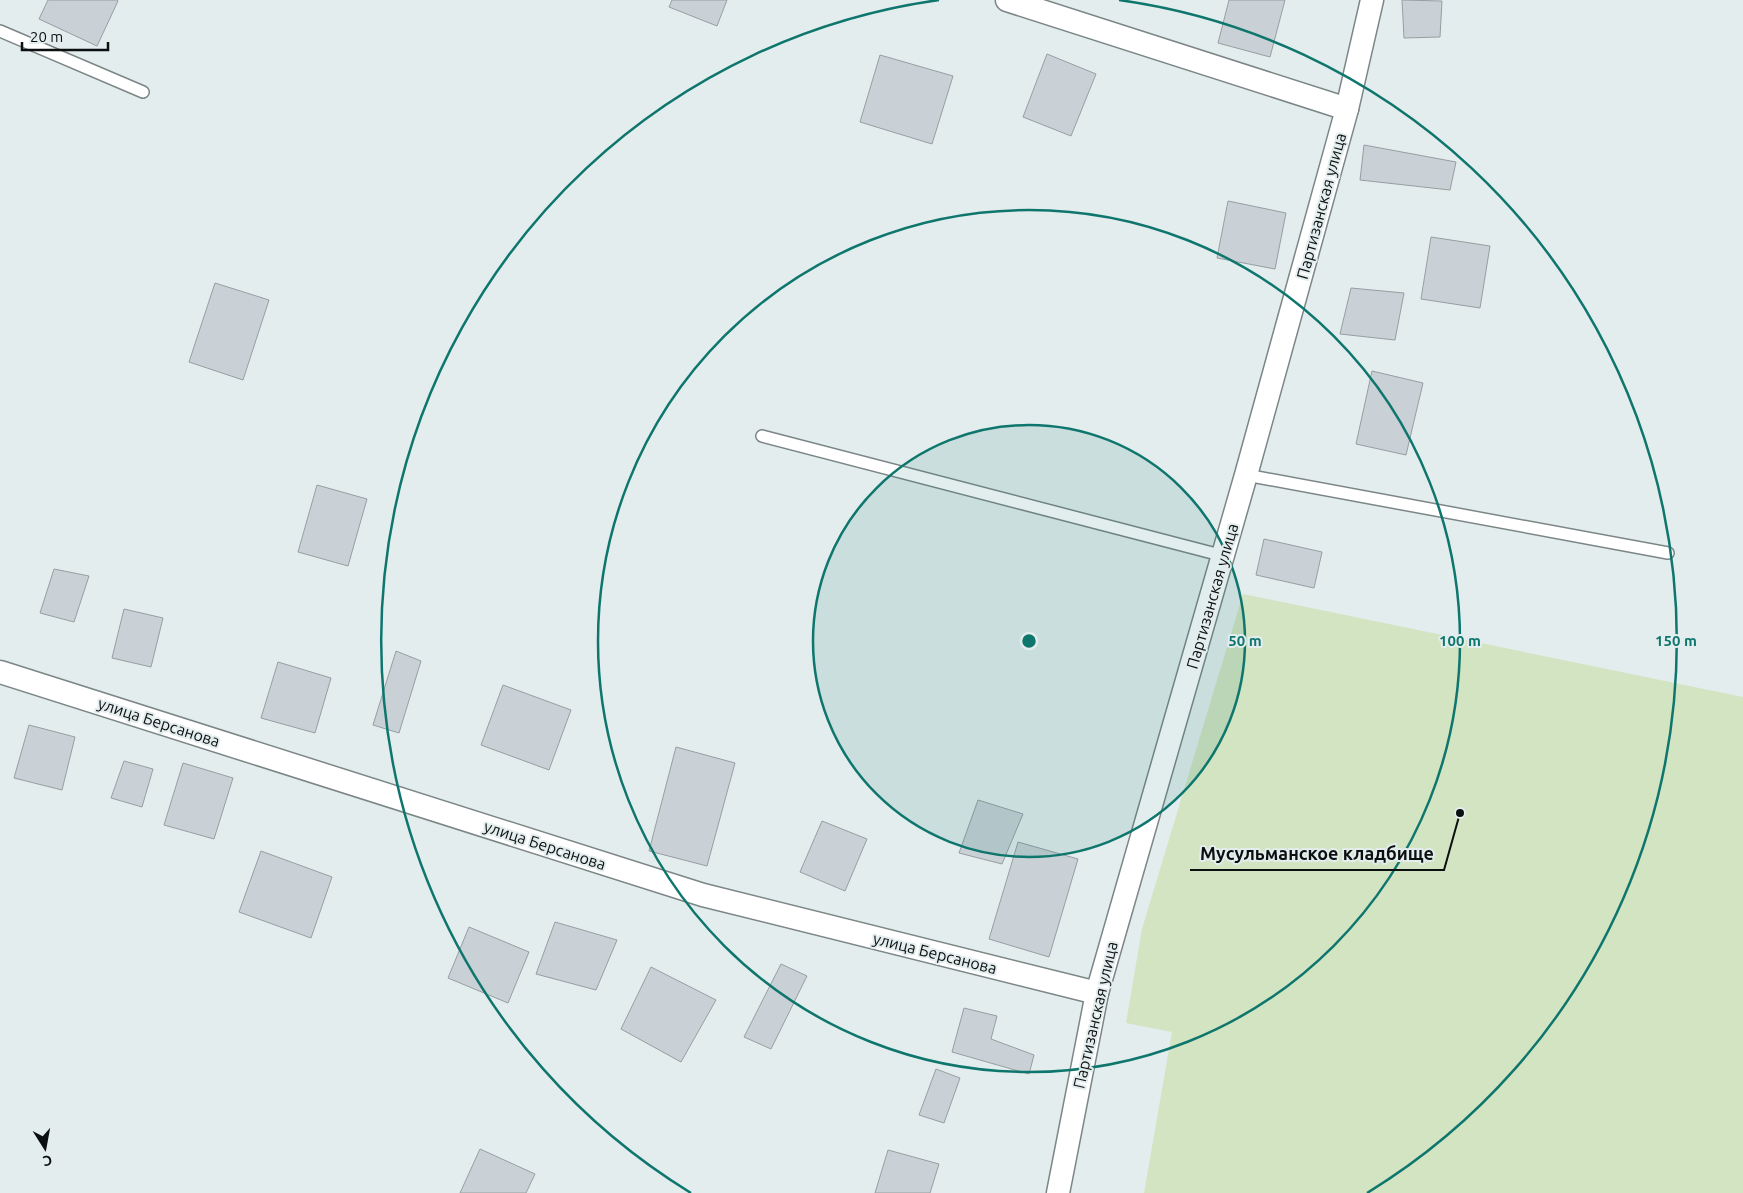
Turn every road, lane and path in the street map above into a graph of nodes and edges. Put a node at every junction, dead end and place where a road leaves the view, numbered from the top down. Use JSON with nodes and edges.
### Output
{"nodes":[{"id":1,"x":1008,"y":0,"type":"edge"},
{"id":2,"x":1372,"y":0,"type":"edge"},
{"id":3,"x":0,"y":31,"type":"edge"},
{"id":4,"x":143,"y":92,"type":"dead end"},
{"id":5,"x":1348,"y":109,"type":"junction"},
{"id":6,"x":762,"y":436,"type":"dead end"},
{"id":7,"x":1246,"y":475,"type":"junction"},
{"id":8,"x":1668,"y":553,"type":"dead end"},
{"id":9,"x":1224,"y":556,"type":"junction"},
{"id":10,"x":0,"y":672,"type":"edge"},
{"id":11,"x":1097,"y":993,"type":"junction"},
{"id":12,"x":1058,"y":1193,"type":"edge"}],
"edges":[{"from":1,"to":5,"type":"street"},
{"from":2,"to":5,"type":"street","name":"Партизанская улица"},
{"from":3,"to":4,"type":"lane"},
{"from":5,"to":7,"type":"street","name":"Партизанская улица"},
{"from":6,"to":9,"type":"lane"},
{"from":7,"to":8,"type":"lane"},
{"from":7,"to":9,"type":"street","name":"Партизанская улица"},
{"from":9,"to":11,"type":"street","name":"Партизанская улица"},
{"from":10,"to":11,"type":"street","name":"улица Берсанова"},
{"from":11,"to":12,"type":"street","name":"Партизанская улица"}]}
